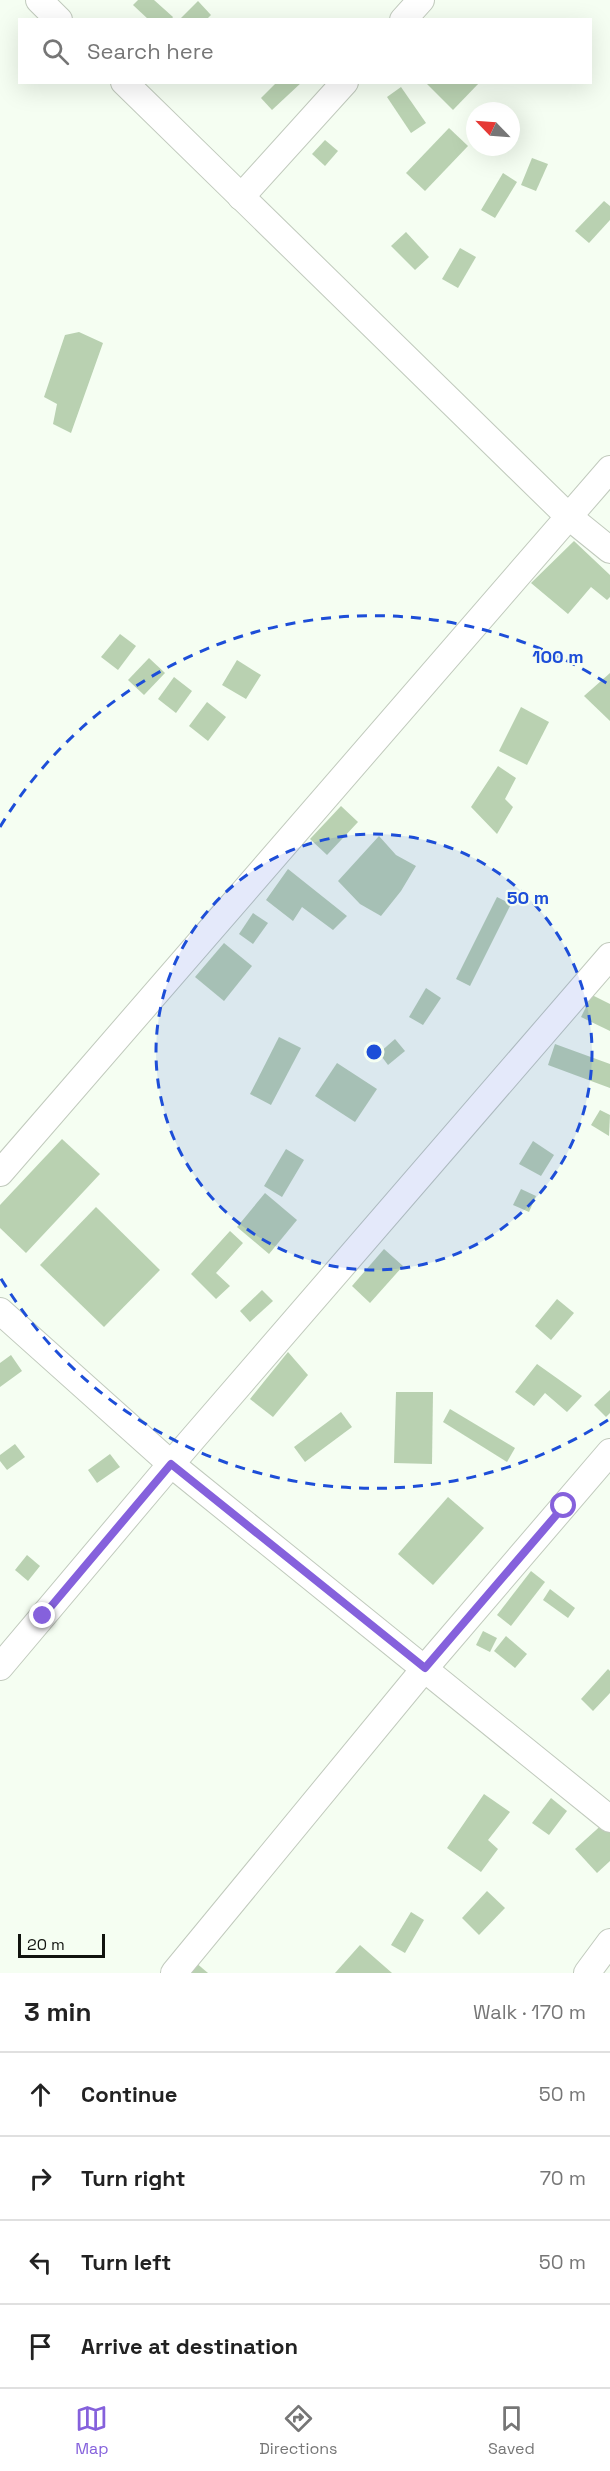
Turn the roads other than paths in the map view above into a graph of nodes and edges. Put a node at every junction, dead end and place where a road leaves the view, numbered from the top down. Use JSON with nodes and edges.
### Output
{"nodes":[{"id":1,"x":39,"y":0,"type":"edge"},
{"id":2,"x":421,"y":0,"type":"edge"},
{"id":3,"x":57,"y":18,"type":"edge"},
{"id":4,"x":405,"y":18,"type":"edge"},
{"id":5,"x":126,"y":84,"type":"edge"},
{"id":6,"x":343,"y":84,"type":"edge"},
{"id":7,"x":241,"y":197,"type":"junction"},
{"id":8,"x":610,"y":469,"type":"edge"},
{"id":9,"x":568,"y":516,"type":"junction"},
{"id":10,"x":610,"y":550,"type":"edge"},
{"id":11,"x":610,"y":956,"type":"edge"},
{"id":12,"x":0,"y":1173,"type":"edge"},
{"id":13,"x":0,"y":1311,"type":"edge"},
{"id":14,"x":610,"y":1452,"type":"edge"},
{"id":15,"x":171,"y":1464,"type":"junction"},
{"id":16,"x":0,"y":1666,"type":"edge"},
{"id":17,"x":425,"y":1668,"type":"junction"},
{"id":18,"x":610,"y":1819,"type":"edge"},
{"id":19,"x":610,"y":1942,"type":"edge"},
{"id":20,"x":174,"y":1973,"type":"edge"},
{"id":21,"x":587,"y":1973,"type":"edge"}],
"edges":[{"from":1,"to":3,"type":"street"},
{"from":2,"to":4,"type":"street"},
{"from":5,"to":7,"type":"street"},
{"from":6,"to":7,"type":"street"},
{"from":7,"to":9,"type":"street"},
{"from":8,"to":9,"type":"street"},
{"from":9,"to":10,"type":"street"},
{"from":9,"to":12,"type":"street"},
{"from":11,"to":15,"type":"street"},
{"from":13,"to":15,"type":"street"},
{"from":14,"to":17,"type":"street"},
{"from":15,"to":16,"type":"street"},
{"from":15,"to":17,"type":"street"},
{"from":17,"to":18,"type":"street"},
{"from":17,"to":20,"type":"street"},
{"from":19,"to":21,"type":"street"}]}
